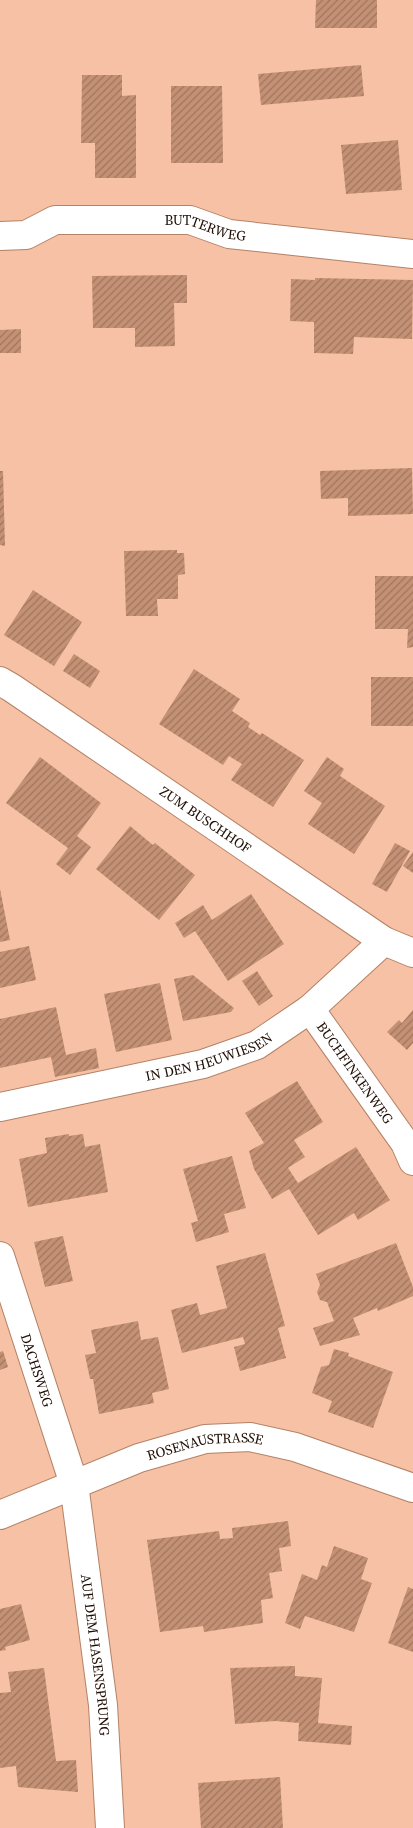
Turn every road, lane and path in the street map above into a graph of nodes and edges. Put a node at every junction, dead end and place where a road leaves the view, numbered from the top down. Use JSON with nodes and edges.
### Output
{"nodes":[{"id":1,"x":0,"y":236,"type":"edge"},
{"id":2,"x":413,"y":254,"type":"edge"},
{"id":3,"x":0,"y":681,"type":"edge"},
{"id":4,"x":384,"y":941,"type":"junction"},
{"id":5,"x":413,"y":953,"type":"edge"},
{"id":6,"x":310,"y":1009,"type":"junction"},
{"id":7,"x":0,"y":1107,"type":"edge"},
{"id":8,"x":413,"y":1161,"type":"edge"},
{"id":9,"x":0,"y":1256,"type":"edge"},
{"id":10,"x":74,"y":1484,"type":"junction"},
{"id":11,"x":413,"y":1488,"type":"edge"},
{"id":12,"x":0,"y":1515,"type":"edge"},
{"id":13,"x":110,"y":1828,"type":"edge"}],
"edges":[{"from":1,"to":2,"type":"street","name":"BUTTERWEG"},
{"from":3,"to":4,"type":"street","name":"ZUM BUSCHHOF"},
{"from":4,"to":5,"type":"street","name":"ZUM BUSCHHOF"},
{"from":4,"to":6,"type":"street","name":"IN DEN HEUWIESEN"},
{"from":6,"to":7,"type":"street","name":"IN DEN HEUWIESEN"},
{"from":6,"to":8,"type":"street","name":"BUCHFINKENWEG"},
{"from":9,"to":10,"type":"street","name":"DACHSWEG"},
{"from":10,"to":11,"type":"street","name":"ROSENAUSTRASSE"},
{"from":10,"to":12,"type":"street","name":"ROSENAUSTRASSE"},
{"from":10,"to":13,"type":"street","name":"AUF DEM HASENSPRUNG"}]}
